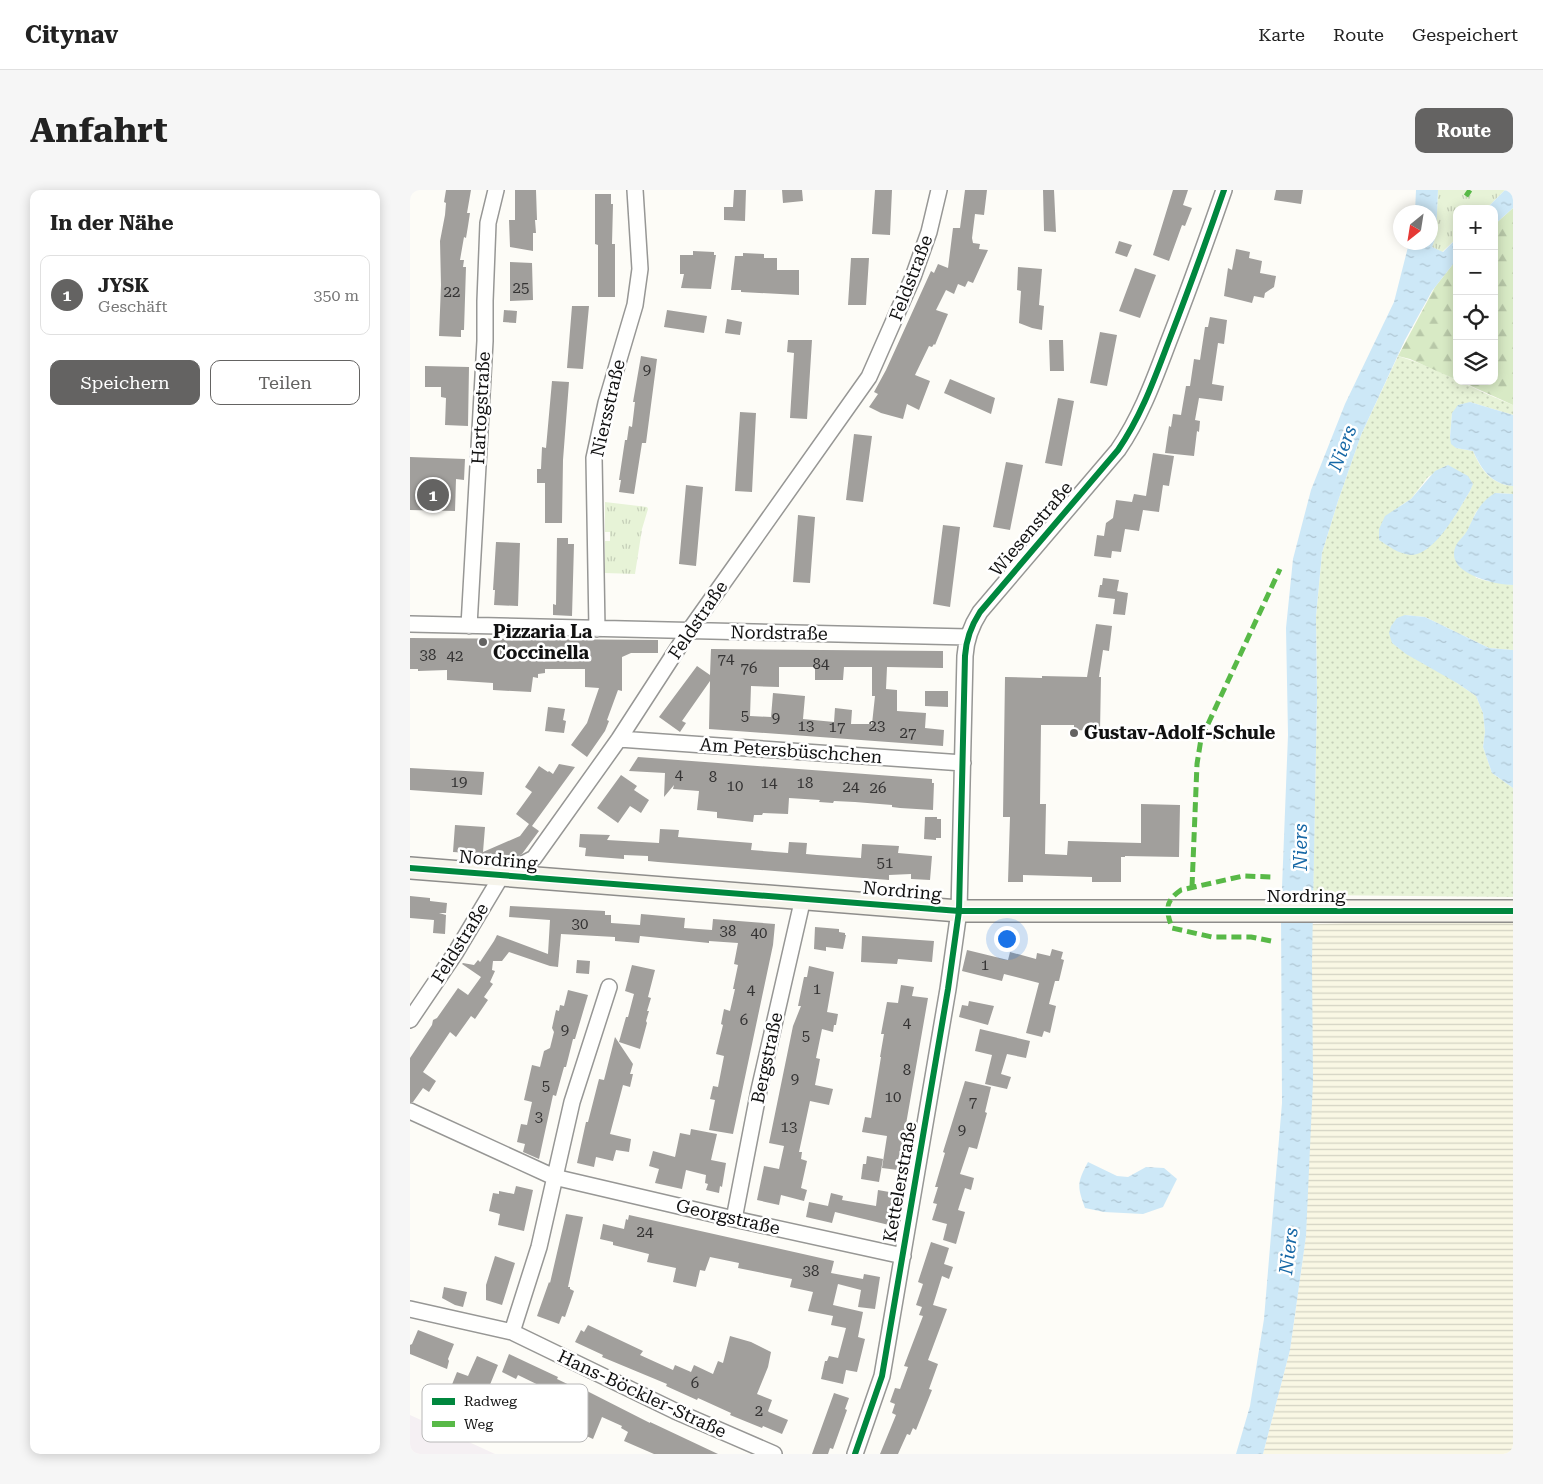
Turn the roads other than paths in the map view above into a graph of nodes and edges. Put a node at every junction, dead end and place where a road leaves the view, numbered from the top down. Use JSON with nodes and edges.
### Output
{"nodes":[{"id":1,"x":496,"y":190,"type":"edge"},
{"id":2,"x":635,"y":190,"type":"edge"},
{"id":3,"x":940,"y":190,"type":"edge"},
{"id":4,"x":1224,"y":190,"type":"edge"},
{"id":5,"x":410,"y":624,"type":"edge"},
{"id":6,"x":470,"y":626,"type":"junction"},
{"id":7,"x":596,"y":629,"type":"junction"},
{"id":8,"x":690,"y":631,"type":"junction"},
{"id":9,"x":968,"y":637,"type":"junction"},
{"id":10,"x":619,"y":739,"type":"junction"},
{"id":11,"x":963,"y":764,"type":"junction"},
{"id":12,"x":410,"y":868,"type":"edge"},
{"id":13,"x":502,"y":875,"type":"junction"},
{"id":14,"x":803,"y":898,"type":"junction"},
{"id":15,"x":959,"y":911,"type":"junction"},
{"id":16,"x":1513,"y":911,"type":"edge"},
{"id":17,"x":609,"y":987,"type":"dead end"},
{"id":18,"x":410,"y":1020,"type":"edge"},
{"id":19,"x":410,"y":1111,"type":"edge"},
{"id":20,"x":554,"y":1177,"type":"junction"},
{"id":21,"x":734,"y":1219,"type":"junction"},
{"id":22,"x":903,"y":1256,"type":"junction"},
{"id":23,"x":410,"y":1310,"type":"edge"},
{"id":24,"x":512,"y":1332,"type":"junction"},
{"id":25,"x":774,"y":1454,"type":"edge"},
{"id":26,"x":855,"y":1454,"type":"edge"}],
"edges":[{"from":1,"to":6,"type":"street","name":"Hartogstraße"},
{"from":2,"to":7,"type":"street","name":"Niersstraße"},
{"from":3,"to":8,"type":"street","name":"Feldstraße"},
{"from":4,"to":9,"type":"street","name":"Wiesenstraße"},
{"from":5,"to":6,"type":"street","name":"Nordstraße"},
{"from":6,"to":7,"type":"street","name":"Nordstraße"},
{"from":7,"to":8,"type":"street","name":"Nordstraße"},
{"from":8,"to":9,"type":"street","name":"Nordstraße"},
{"from":8,"to":10,"type":"street","name":"Feldstraße"},
{"from":9,"to":11,"type":"street","name":"Wiesenstraße"},
{"from":10,"to":11,"type":"street","name":"Am Petersbüschchen"},
{"from":10,"to":13,"type":"street","name":"Feldstraße"},
{"from":11,"to":15,"type":"street","name":"Wiesenstraße"},
{"from":12,"to":13,"type":"street","name":"Nordring"},
{"from":13,"to":14,"type":"street","name":"Nordring"},
{"from":13,"to":18,"type":"street","name":"Feldstraße"},
{"from":14,"to":15,"type":"street","name":"Nordring"},
{"from":14,"to":21,"type":"street","name":"Bergstraße"},
{"from":15,"to":16,"type":"street","name":"Nordring"},
{"from":15,"to":22,"type":"street","name":"Kettelerstraße"},
{"from":17,"to":20,"type":"street"},
{"from":19,"to":20,"type":"street","name":"Georgstraße"},
{"from":20,"to":21,"type":"street","name":"Georgstraße"},
{"from":20,"to":24,"type":"street"},
{"from":21,"to":22,"type":"street","name":"Georgstraße"},
{"from":22,"to":26,"type":"street","name":"Kettelerstraße"},
{"from":23,"to":24,"type":"street","name":"Hans-Böckler-Straße"},
{"from":24,"to":25,"type":"street","name":"Hans-Böckler-Straße"}]}
